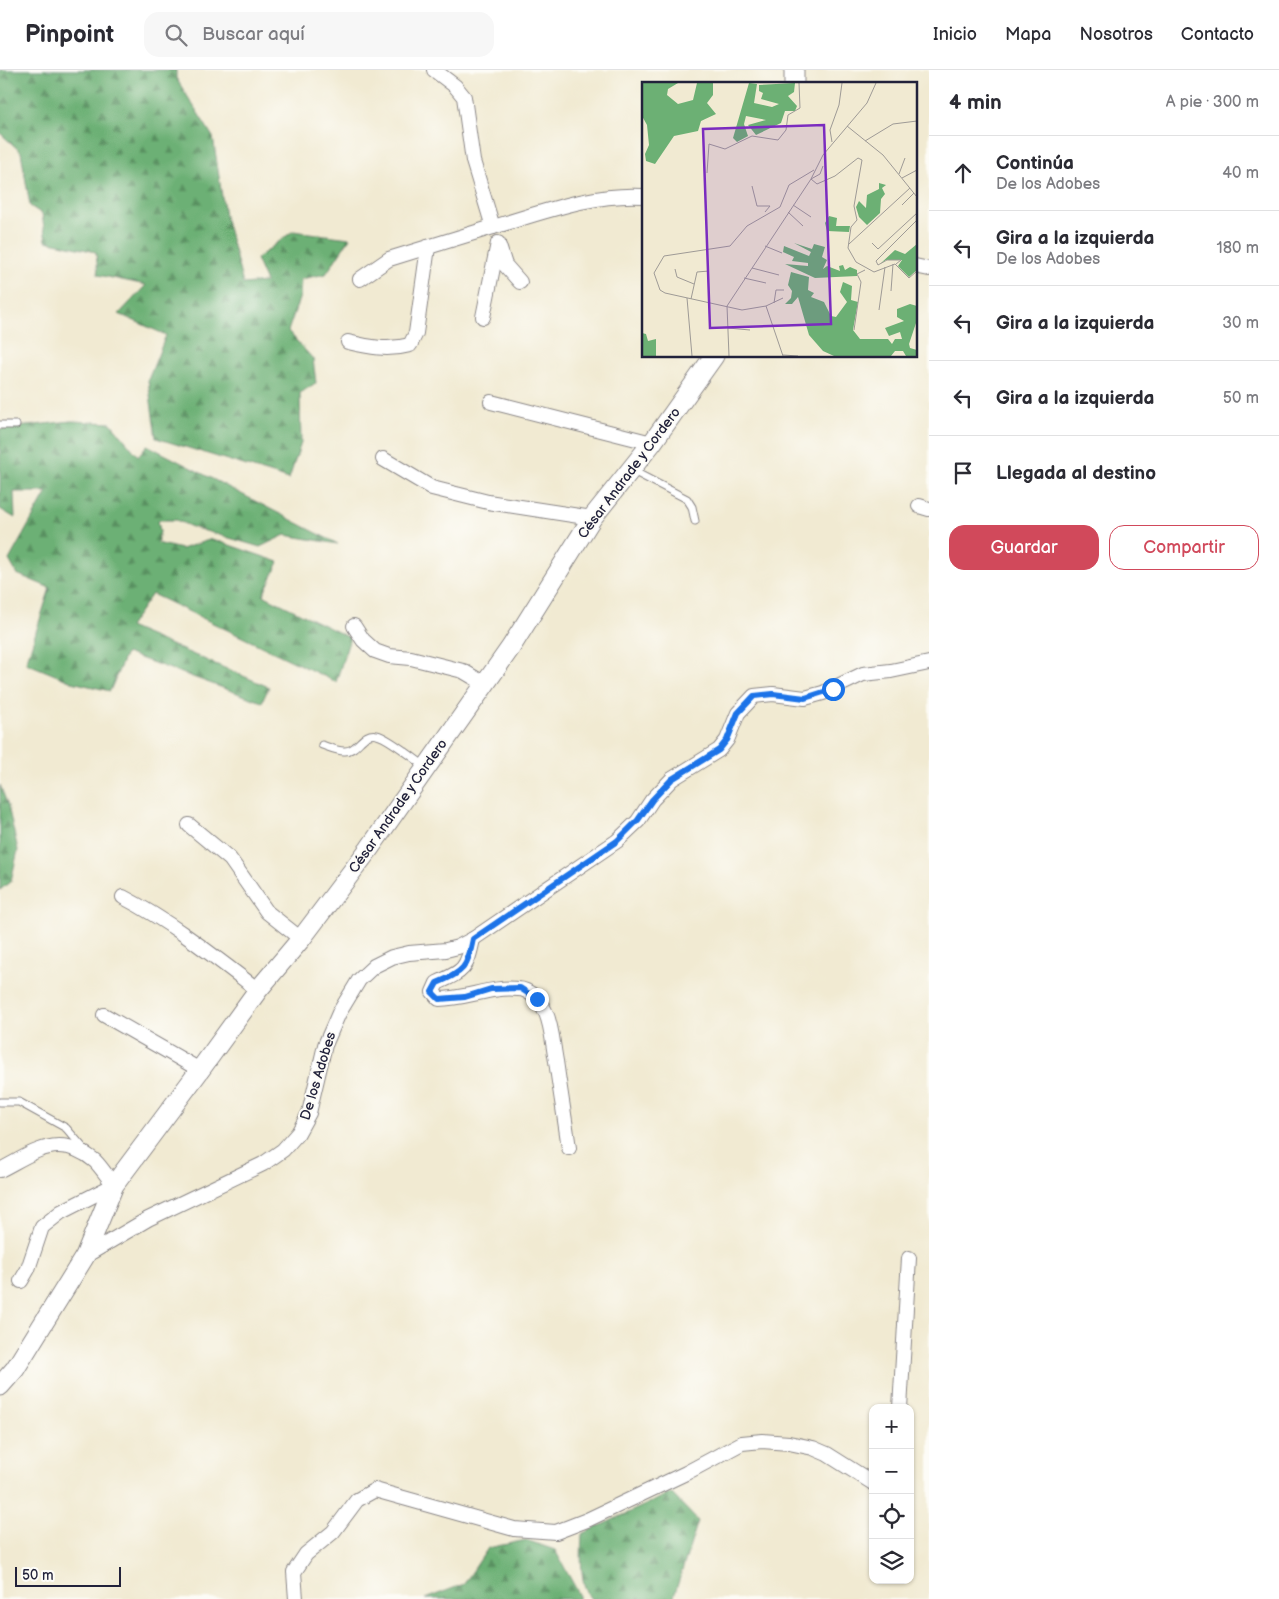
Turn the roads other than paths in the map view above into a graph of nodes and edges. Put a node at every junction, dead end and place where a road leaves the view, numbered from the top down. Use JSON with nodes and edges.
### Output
{"nodes":[{"id":1,"x":434,"y":70,"type":"edge"},
{"id":2,"x":642,"y":196,"type":"edge"},
{"id":3,"x":498,"y":225,"type":"junction"},
{"id":4,"x":498,"y":243,"type":"junction"},
{"id":5,"x":428,"y":247,"type":"junction"},
{"id":6,"x":916,"y":266,"type":"edge"},
{"id":7,"x":929,"y":269,"type":"edge"},
{"id":8,"x":360,"y":279,"type":"dead end"},
{"id":9,"x":520,"y":282,"type":"dead end"},
{"id":10,"x":483,"y":316,"type":"dead end"},
{"id":11,"x":348,"y":342,"type":"dead end"},
{"id":12,"x":713,"y":358,"type":"edge"},
{"id":13,"x":491,"y":402,"type":"dead end"},
{"id":14,"x":16,"y":425,"type":"dead end"},
{"id":15,"x":0,"y":426,"type":"edge"},
{"id":16,"x":652,"y":443,"type":"junction"},
{"id":17,"x":383,"y":459,"type":"dead end"},
{"id":18,"x":631,"y":470,"type":"junction"},
{"id":19,"x":592,"y":518,"type":"junction"},
{"id":20,"x":695,"y":521,"type":"dead end"},
{"id":21,"x":354,"y":626,"type":"dead end"},
{"id":22,"x":929,"y":663,"type":"edge"},
{"id":23,"x":485,"y":684,"type":"junction"},
{"id":24,"x":322,"y":745,"type":"dead end"},
{"id":25,"x":426,"y":768,"type":"junction"},
{"id":26,"x":188,"y":825,"type":"dead end"},
{"id":27,"x":124,"y":897,"type":"dead end"},
{"id":28,"x":301,"y":939,"type":"junction"},
{"id":29,"x":473,"y":939,"type":"junction"},
{"id":30,"x":258,"y":990,"type":"junction"},
{"id":31,"x":104,"y":1015,"type":"dead end"},
{"id":32,"x":200,"y":1070,"type":"junction"},
{"id":33,"x":0,"y":1102,"type":"edge"},
{"id":34,"x":569,"y":1148,"type":"dead end"},
{"id":35,"x":95,"y":1162,"type":"junction"},
{"id":36,"x":0,"y":1170,"type":"edge"},
{"id":37,"x":114,"y":1185,"type":"junction"},
{"id":38,"x":85,"y":1256,"type":"junction"},
{"id":39,"x":908,"y":1258,"type":"dead end"},
{"id":40,"x":21,"y":1281,"type":"dead end"},
{"id":41,"x":0,"y":1386,"type":"edge"},
{"id":42,"x":900,"y":1404,"type":"edge"},
{"id":43,"x":869,"y":1480,"type":"edge"},
{"id":44,"x":296,"y":1599,"type":"edge"}],
"edges":[{"from":1,"to":3,"type":"street"},
{"from":2,"to":3,"type":"street"},
{"from":3,"to":4,"type":"street"},
{"from":3,"to":5,"type":"street"},
{"from":4,"to":9,"type":"street"},
{"from":4,"to":10,"type":"street"},
{"from":5,"to":8,"type":"street"},
{"from":5,"to":11,"type":"street"},
{"from":6,"to":7,"type":"street"},
{"from":12,"to":16,"type":"street","name":"César Andrade y Cordero"},
{"from":13,"to":16,"type":"street"},
{"from":14,"to":15,"type":"lane"},
{"from":16,"to":18,"type":"street","name":"César Andrade y Cordero"},
{"from":17,"to":19,"type":"street"},
{"from":18,"to":19,"type":"street","name":"César Andrade y Cordero"},
{"from":18,"to":20,"type":"lane"},
{"from":19,"to":23,"type":"street","name":"César Andrade y Cordero"},
{"from":21,"to":23,"type":"street"},
{"from":22,"to":29,"type":"street","name":"De los Adobes"},
{"from":23,"to":25,"type":"street","name":"César Andrade y Cordero"},
{"from":24,"to":25,"type":"lane"},
{"from":25,"to":28,"type":"street","name":"César Andrade y Cordero"},
{"from":26,"to":28,"type":"street"},
{"from":27,"to":30,"type":"street"},
{"from":28,"to":30,"type":"street","name":"César Andrade y Cordero"},
{"from":29,"to":34,"type":"street"},
{"from":29,"to":38,"type":"street","name":"De los Adobes"},
{"from":30,"to":32,"type":"street","name":"César Andrade y Cordero"},
{"from":31,"to":32,"type":"street"},
{"from":32,"to":37,"type":"street","name":"César Andrade y Cordero"},
{"from":33,"to":35,"type":"lane"},
{"from":35,"to":36,"type":"street"},
{"from":35,"to":37,"type":"street"},
{"from":37,"to":38,"type":"street","name":"César Andrade y Cordero"},
{"from":37,"to":40,"type":"street"},
{"from":38,"to":41,"type":"street","name":"César Andrade y Cordero"},
{"from":39,"to":42,"type":"street"},
{"from":43,"to":44,"type":"street"}]}
